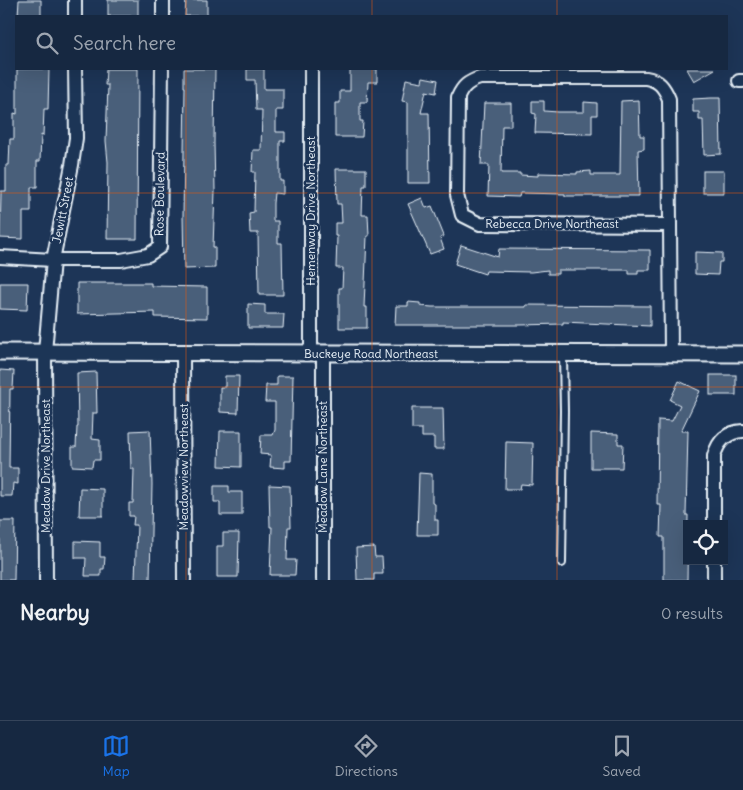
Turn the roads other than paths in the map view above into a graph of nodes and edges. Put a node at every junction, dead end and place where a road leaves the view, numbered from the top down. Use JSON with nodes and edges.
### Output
{"nodes":[{"id":1,"x":76,"y":0,"type":"edge"},
{"id":2,"x":163,"y":0,"type":"edge"},
{"id":3,"x":75,"y":15,"type":"edge"},
{"id":4,"x":163,"y":15,"type":"edge"},
{"id":5,"x":75,"y":70,"type":"edge"},
{"id":6,"x":162,"y":70,"type":"edge"},
{"id":7,"x":311,"y":70,"type":"edge"},
{"id":8,"x":670,"y":225,"type":"junction"},
{"id":9,"x":0,"y":257,"type":"edge"},
{"id":10,"x":53,"y":260,"type":"junction"},
{"id":11,"x":0,"y":352,"type":"edge"},
{"id":12,"x":45,"y":352,"type":"junction"},
{"id":13,"x":183,"y":353,"type":"junction"},
{"id":14,"x":671,"y":353,"type":"junction"},
{"id":15,"x":317,"y":354,"type":"junction"},
{"id":16,"x":563,"y":354,"type":"junction"},
{"id":17,"x":743,"y":354,"type":"edge"},
{"id":18,"x":743,"y":431,"type":"edge"},
{"id":19,"x":714,"y":520,"type":"edge"},
{"id":20,"x":562,"y":563,"type":"dead end"},
{"id":21,"x":714,"y":565,"type":"edge"},
{"id":22,"x":46,"y":580,"type":"edge"},
{"id":23,"x":184,"y":580,"type":"edge"},
{"id":24,"x":323,"y":580,"type":"edge"},
{"id":25,"x":714,"y":580,"type":"edge"}],
"edges":[{"from":1,"to":3,"type":"street"},
{"from":2,"to":4,"type":"street"},
{"from":5,"to":10,"type":"street","name":"Jewitt Street"},
{"from":6,"to":10,"type":"street","name":"Rose Boulevard"},
{"from":7,"to":15,"type":"street","name":"Hemenway Drive Northeast"},
{"from":8,"to":8,"type":"street","name":"Rebecca Drive Northeast"},
{"from":8,"to":14,"type":"street","name":"Rebecca Drive Northeast"},
{"from":9,"to":10,"type":"street","name":"Rose Boulevard"},
{"from":10,"to":12,"type":"street","name":"Jewitt Street"},
{"from":11,"to":12,"type":"street","name":"Buckeye Road Northeast"},
{"from":12,"to":13,"type":"street","name":"Buckeye Road Northeast"},
{"from":12,"to":22,"type":"street","name":"Meadow Drive Northeast"},
{"from":13,"to":15,"type":"street","name":"Buckeye Road Northeast"},
{"from":13,"to":23,"type":"street","name":"Meadowview Northeast"},
{"from":14,"to":16,"type":"street","name":"Buckeye Road Northeast"},
{"from":14,"to":17,"type":"street","name":"Buckeye Road Northeast"},
{"from":15,"to":16,"type":"street","name":"Buckeye Road Northeast"},
{"from":15,"to":24,"type":"street","name":"Meadow Lane Northeast"},
{"from":16,"to":20,"type":"lane"},
{"from":18,"to":19,"type":"street"},
{"from":21,"to":25,"type":"street"}]}
